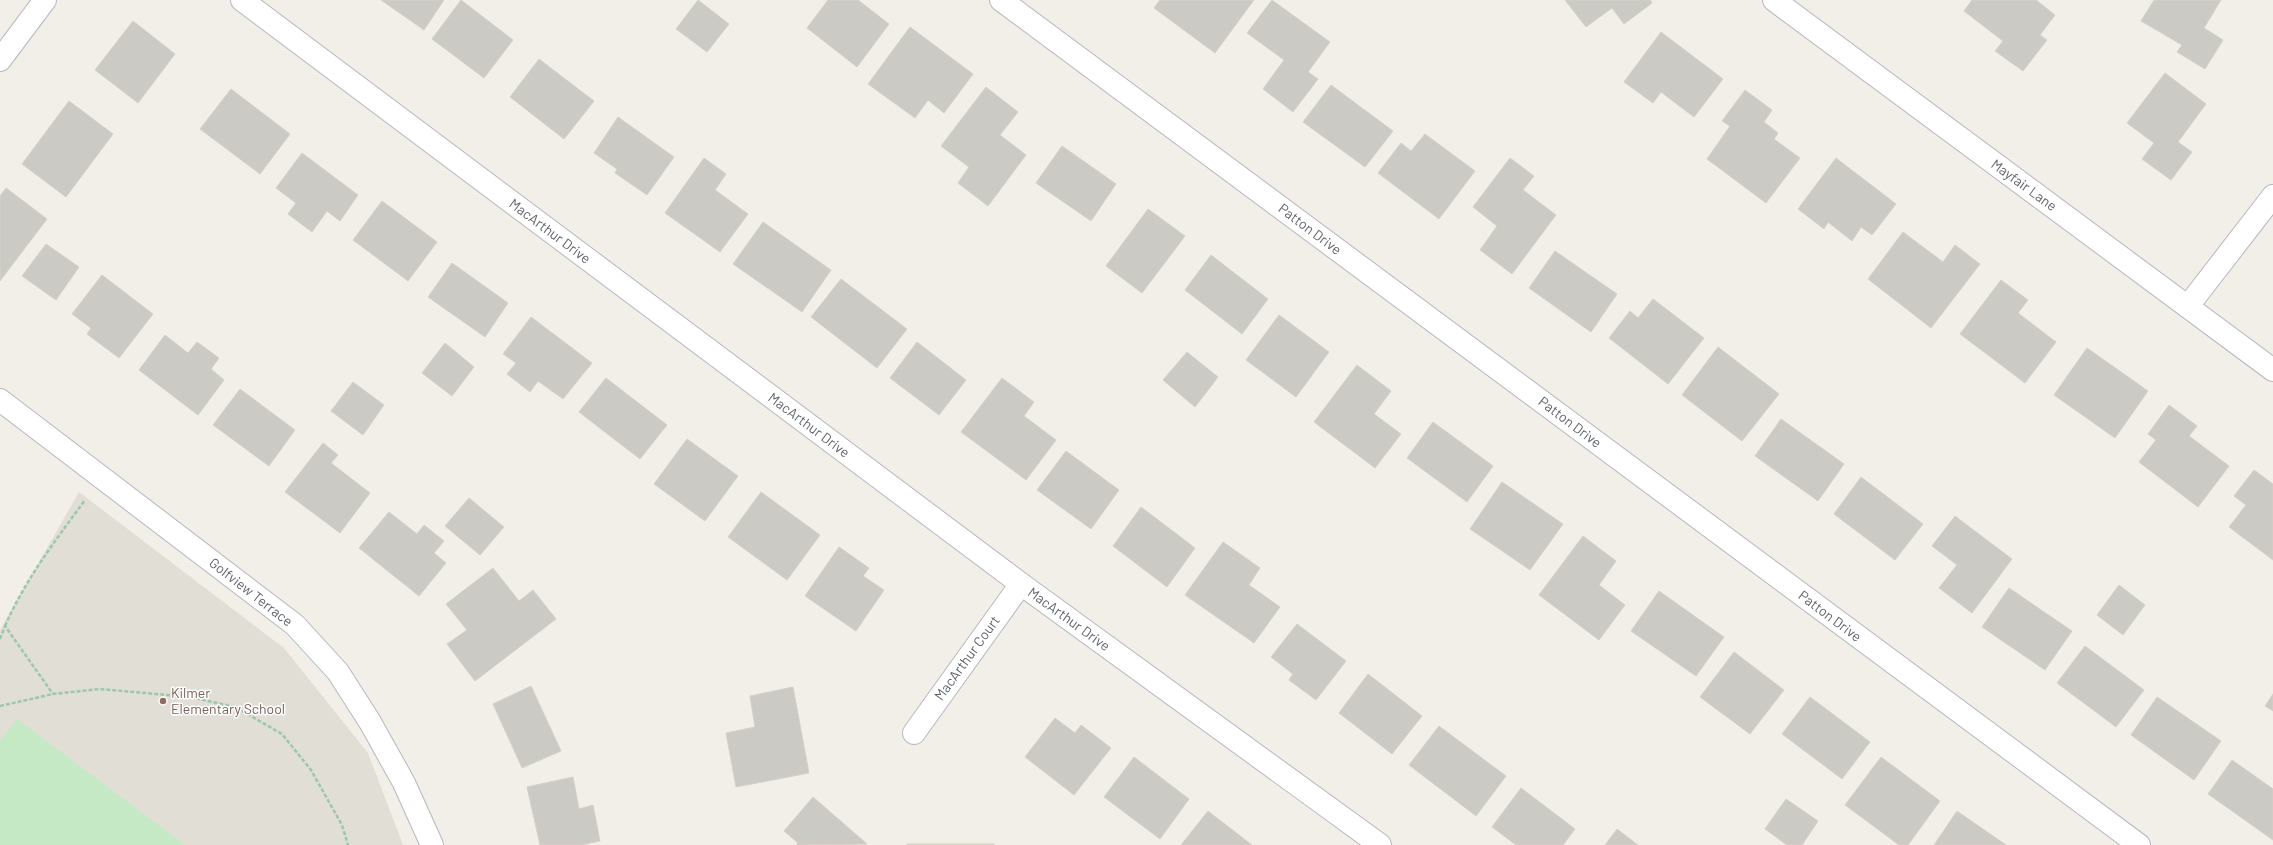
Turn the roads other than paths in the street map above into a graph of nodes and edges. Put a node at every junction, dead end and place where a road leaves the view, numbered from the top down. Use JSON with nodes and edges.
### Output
{"nodes":[{"id":1,"x":45,"y":0,"type":"edge"},
{"id":2,"x":242,"y":0,"type":"edge"},
{"id":3,"x":1001,"y":0,"type":"edge"},
{"id":4,"x":1774,"y":0,"type":"edge"},
{"id":5,"x":0,"y":60,"type":"edge"},
{"id":6,"x":2273,"y":196,"type":"edge"},
{"id":7,"x":2188,"y":306,"type":"junction"},
{"id":8,"x":2273,"y":370,"type":"edge"},
{"id":9,"x":0,"y":400,"type":"edge"},
{"id":10,"x":1021,"y":584,"type":"junction"},
{"id":11,"x":914,"y":733,"type":"dead end"},
{"id":12,"x":432,"y":845,"type":"edge"},
{"id":13,"x":1380,"y":845,"type":"edge"},
{"id":14,"x":2139,"y":845,"type":"edge"}],
"edges":[{"from":1,"to":5,"type":"street"},
{"from":2,"to":10,"type":"street","name":"MacArthur Drive"},
{"from":3,"to":14,"type":"street","name":"Patton Drive"},
{"from":4,"to":7,"type":"street","name":"Mayfair Lane"},
{"from":6,"to":7,"type":"street"},
{"from":7,"to":8,"type":"street","name":"Mayfair Lane"},
{"from":9,"to":12,"type":"street","name":"Golfview Terrace"},
{"from":10,"to":11,"type":"street","name":"MacArthur Court"},
{"from":10,"to":13,"type":"street","name":"MacArthur Drive"}]}
